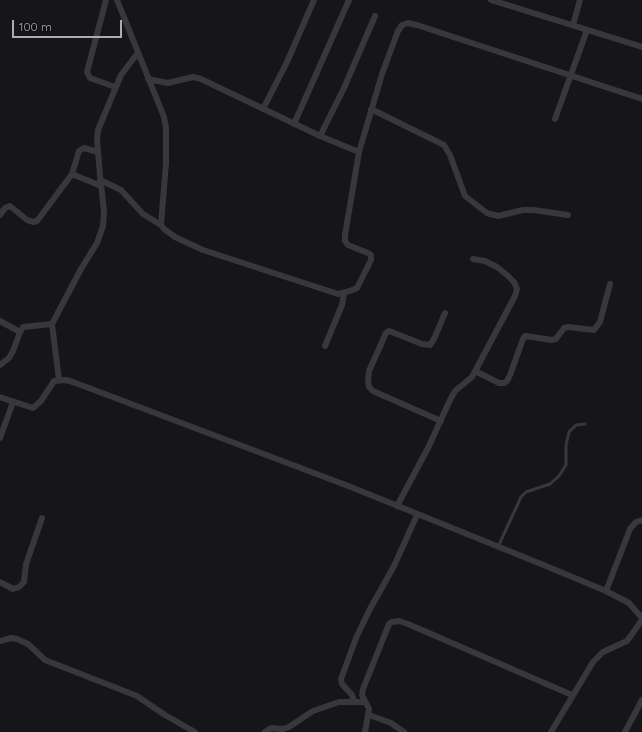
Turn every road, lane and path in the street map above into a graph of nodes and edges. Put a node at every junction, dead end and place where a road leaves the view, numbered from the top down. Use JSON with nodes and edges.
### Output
{"nodes":[{"id":1,"x":106,"y":0,"type":"edge"},
{"id":2,"x":117,"y":0,"type":"edge"},
{"id":3,"x":314,"y":0,"type":"edge"},
{"id":4,"x":349,"y":0,"type":"edge"},
{"id":5,"x":492,"y":0,"type":"edge"},
{"id":6,"x":517,"y":0,"type":"edge"},
{"id":7,"x":580,"y":0,"type":"edge"},
{"id":8,"x":514,"y":7,"type":"junction"},
{"id":9,"x":375,"y":16,"type":"dead end"},
{"id":10,"x":573,"y":25,"type":"junction"},
{"id":11,"x":587,"y":30,"type":"junction"},
{"id":12,"x":642,"y":47,"type":"edge"},
{"id":13,"x":137,"y":54,"type":"junction"},
{"id":14,"x":570,"y":76,"type":"junction"},
{"id":15,"x":148,"y":78,"type":"junction"},
{"id":16,"x":115,"y":87,"type":"junction"},
{"id":17,"x":642,"y":99,"type":"edge"},
{"id":18,"x":263,"y":109,"type":"junction"},
{"id":19,"x":371,"y":110,"type":"junction"},
{"id":20,"x":555,"y":120,"type":"dead end"},
{"id":21,"x":294,"y":124,"type":"junction"},
{"id":22,"x":320,"y":136,"type":"junction"},
{"id":23,"x":98,"y":152,"type":"junction"},
{"id":24,"x":359,"y":152,"type":"junction"},
{"id":25,"x":72,"y":174,"type":"junction"},
{"id":26,"x":100,"y":183,"type":"junction"},
{"id":27,"x":0,"y":215,"type":"edge"},
{"id":28,"x":568,"y":215,"type":"dead end"},
{"id":29,"x":161,"y":225,"type":"junction"},
{"id":30,"x":473,"y":259,"type":"dead end"},
{"id":31,"x":610,"y":284,"type":"dead end"},
{"id":32,"x":344,"y":293,"type":"junction"},
{"id":33,"x":445,"y":312,"type":"dead end"},
{"id":34,"x":0,"y":321,"type":"edge"},
{"id":35,"x":52,"y":324,"type":"junction"},
{"id":36,"x":20,"y":332,"type":"junction"},
{"id":37,"x":325,"y":346,"type":"dead end"},
{"id":38,"x":0,"y":364,"type":"edge"},
{"id":39,"x":475,"y":372,"type":"junction"},
{"id":40,"x":59,"y":380,"type":"junction"},
{"id":41,"x":0,"y":397,"type":"edge"},
{"id":42,"x":13,"y":402,"type":"junction"},
{"id":43,"x":441,"y":421,"type":"junction"},
{"id":44,"x":585,"y":424,"type":"dead end"},
{"id":45,"x":0,"y":438,"type":"edge"},
{"id":46,"x":397,"y":506,"type":"junction"},
{"id":47,"x":417,"y":515,"type":"junction"},
{"id":48,"x":42,"y":518,"type":"dead end"},
{"id":49,"x":642,"y":520,"type":"edge"},
{"id":50,"x":498,"y":547,"type":"junction"},
{"id":51,"x":0,"y":582,"type":"edge"},
{"id":52,"x":606,"y":591,"type":"junction"},
{"id":53,"x":642,"y":619,"type":"edge"},
{"id":54,"x":0,"y":640,"type":"edge"},
{"id":55,"x":572,"y":695,"type":"junction"},
{"id":56,"x":642,"y":700,"type":"edge"},
{"id":57,"x":354,"y":701,"type":"junction"},
{"id":58,"x":364,"y":702,"type":"junction"},
{"id":59,"x":369,"y":716,"type":"junction"},
{"id":60,"x":195,"y":732,"type":"edge"},
{"id":61,"x":265,"y":732,"type":"edge"},
{"id":62,"x":365,"y":732,"type":"edge"},
{"id":63,"x":404,"y":732,"type":"edge"},
{"id":64,"x":551,"y":732,"type":"edge"},
{"id":65,"x":625,"y":732,"type":"edge"}],
"edges":[{"from":1,"to":16,"type":"street"},
{"from":2,"to":13,"type":"street"},
{"from":3,"to":18,"type":"street"},
{"from":4,"to":21,"type":"street"},
{"from":5,"to":8,"type":"street"},
{"from":6,"to":8,"type":"street"},
{"from":7,"to":10,"type":"street"},
{"from":8,"to":10,"type":"street"},
{"from":9,"to":22,"type":"street"},
{"from":10,"to":11,"type":"street"},
{"from":11,"to":12,"type":"street"},
{"from":11,"to":14,"type":"street"},
{"from":13,"to":15,"type":"street"},
{"from":13,"to":16,"type":"street"},
{"from":14,"to":17,"type":"street"},
{"from":14,"to":19,"type":"street"},
{"from":14,"to":20,"type":"street"},
{"from":15,"to":18,"type":"street"},
{"from":15,"to":29,"type":"street"},
{"from":16,"to":23,"type":"street"},
{"from":18,"to":21,"type":"street"},
{"from":19,"to":24,"type":"street"},
{"from":19,"to":28,"type":"street"},
{"from":21,"to":22,"type":"street"},
{"from":22,"to":24,"type":"street"},
{"from":23,"to":25,"type":"street"},
{"from":23,"to":26,"type":"street"},
{"from":24,"to":32,"type":"street"},
{"from":25,"to":26,"type":"street"},
{"from":25,"to":27,"type":"street"},
{"from":26,"to":29,"type":"street"},
{"from":26,"to":35,"type":"street"},
{"from":29,"to":32,"type":"street"},
{"from":30,"to":39,"type":"street"},
{"from":31,"to":39,"type":"street"},
{"from":32,"to":37,"type":"street"},
{"from":33,"to":43,"type":"street"},
{"from":34,"to":36,"type":"street"},
{"from":35,"to":36,"type":"street"},
{"from":35,"to":40,"type":"street"},
{"from":36,"to":38,"type":"street"},
{"from":39,"to":43,"type":"street"},
{"from":40,"to":42,"type":"street"},
{"from":40,"to":46,"type":"street"},
{"from":41,"to":42,"type":"street"},
{"from":42,"to":45,"type":"street"},
{"from":43,"to":46,"type":"street"},
{"from":44,"to":50,"type":"lane"},
{"from":46,"to":47,"type":"street"},
{"from":47,"to":50,"type":"street"},
{"from":47,"to":57,"type":"street"},
{"from":48,"to":51,"type":"street"},
{"from":49,"to":52,"type":"street"},
{"from":50,"to":52,"type":"street"},
{"from":52,"to":53,"type":"street"},
{"from":53,"to":55,"type":"street"},
{"from":54,"to":60,"type":"street"},
{"from":55,"to":58,"type":"street"},
{"from":55,"to":64,"type":"street"},
{"from":56,"to":65,"type":"street"},
{"from":57,"to":58,"type":"street"},
{"from":57,"to":61,"type":"street"},
{"from":58,"to":59,"type":"street"},
{"from":59,"to":62,"type":"street"},
{"from":59,"to":63,"type":"street"}]}
